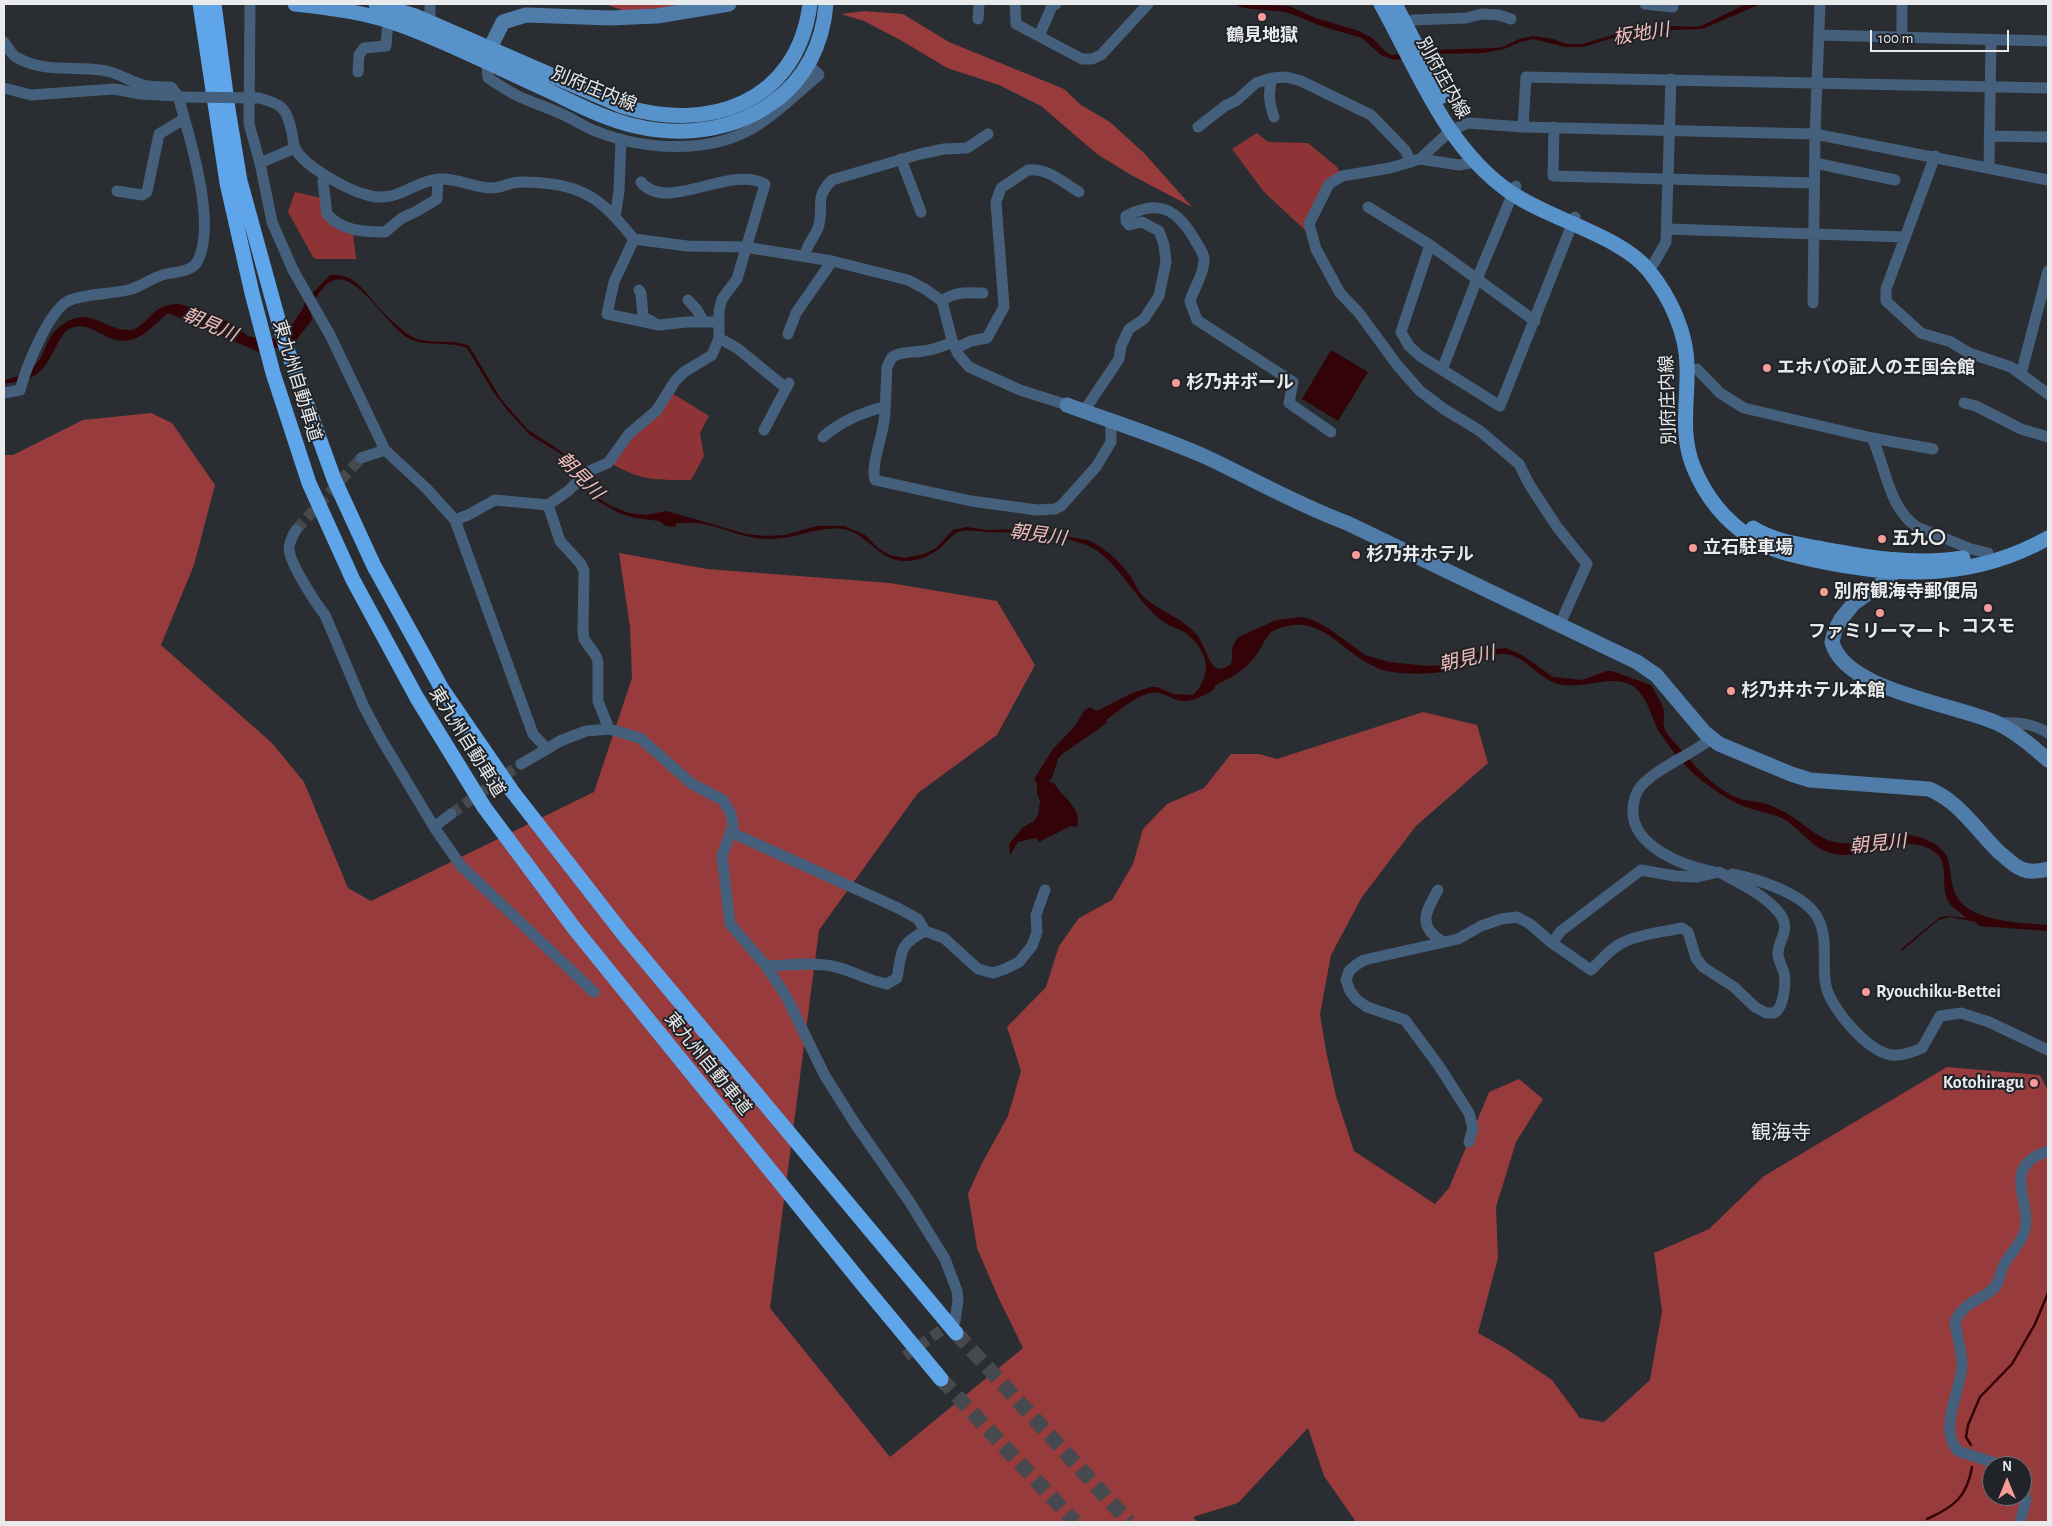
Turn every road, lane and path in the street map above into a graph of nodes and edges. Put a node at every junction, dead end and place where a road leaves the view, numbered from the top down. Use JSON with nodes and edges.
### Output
{"nodes":[{"id":1,"x":200,"y":4,"type":"edge"},
{"id":2,"x":214,"y":4,"type":"edge"},
{"id":3,"x":250,"y":4,"type":"edge"},
{"id":4,"x":295,"y":4,"type":"edge"},
{"id":5,"x":376,"y":4,"type":"edge"},
{"id":6,"x":430,"y":4,"type":"edge"},
{"id":7,"x":729,"y":4,"type":"edge"},
{"id":8,"x":810,"y":4,"type":"edge"},
{"id":9,"x":826,"y":4,"type":"edge"},
{"id":10,"x":979,"y":4,"type":"edge"},
{"id":11,"x":1015,"y":4,"type":"edge"},
{"id":12,"x":1056,"y":4,"type":"edge"},
{"id":13,"x":1148,"y":4,"type":"edge"},
{"id":14,"x":1381,"y":4,"type":"edge"},
{"id":15,"x":1395,"y":4,"type":"edge"},
{"id":16,"x":1645,"y":4,"type":"edge"},
{"id":17,"x":1673,"y":4,"type":"edge"},
{"id":18,"x":1902,"y":4,"type":"edge"},
{"id":19,"x":1819,"y":7,"type":"edge"},
{"id":20,"x":978,"y":19,"type":"dead end"},
{"id":21,"x":1511,"y":19,"type":"dead end"},
{"id":22,"x":388,"y":21,"type":"junction"},
{"id":23,"x":430,"y":22,"type":"junction"},
{"id":24,"x":210,"y":25,"type":"junction"},
{"id":25,"x":1401,"y":28,"type":"junction"},
{"id":26,"x":1820,"y":35,"type":"junction"},
{"id":27,"x":1039,"y":36,"type":"junction"},
{"id":28,"x":1902,"y":37,"type":"junction"},
{"id":29,"x":1991,"y":39,"type":"junction"},
{"id":30,"x":2048,"y":40,"type":"edge"},
{"id":31,"x":4,"y":42,"type":"edge"},
{"id":32,"x":488,"y":56,"type":"junction"},
{"id":33,"x":358,"y":72,"type":"dead end"},
{"id":34,"x":1272,"y":78,"type":"junction"},
{"id":35,"x":1671,"y":79,"type":"junction"},
{"id":36,"x":1817,"y":83,"type":"junction"},
{"id":37,"x":804,"y":87,"type":"dead end"},
{"id":38,"x":4,"y":88,"type":"edge"},
{"id":39,"x":1990,"y":88,"type":"junction"},
{"id":40,"x":2048,"y":88,"type":"edge"},
{"id":41,"x":180,"y":97,"type":"junction"},
{"id":42,"x":1274,"y":117,"type":"dead end"},
{"id":43,"x":184,"y":119,"type":"junction"},
{"id":44,"x":1198,"y":127,"type":"dead end"},
{"id":45,"x":1523,"y":127,"type":"junction"},
{"id":46,"x":1454,"y":128,"type":"junction"},
{"id":47,"x":1554,"y":128,"type":"junction"},
{"id":48,"x":1669,"y":130,"type":"junction"},
{"id":49,"x":988,"y":134,"type":"dead end"},
{"id":50,"x":1815,"y":134,"type":"junction"},
{"id":51,"x":1989,"y":136,"type":"junction"},
{"id":52,"x":2048,"y":137,"type":"edge"},
{"id":53,"x":622,"y":139,"type":"junction"},
{"id":54,"x":295,"y":148,"type":"junction"},
{"id":55,"x":1935,"y":156,"type":"junction"},
{"id":56,"x":901,"y":159,"type":"junction"},
{"id":57,"x":1415,"y":160,"type":"junction"},
{"id":58,"x":1475,"y":162,"type":"junction"},
{"id":59,"x":260,"y":163,"type":"junction"},
{"id":60,"x":1815,"y":163,"type":"junction"},
{"id":61,"x":1989,"y":167,"type":"junction"},
{"id":62,"x":325,"y":175,"type":"junction"},
{"id":63,"x":438,"y":179,"type":"junction"},
{"id":64,"x":1668,"y":179,"type":"junction"},
{"id":65,"x":1894,"y":180,"type":"dead end"},
{"id":66,"x":2048,"y":180,"type":"edge"},
{"id":67,"x":641,"y":182,"type":"dead end"},
{"id":68,"x":1814,"y":183,"type":"junction"},
{"id":69,"x":1514,"y":190,"type":"junction"},
{"id":70,"x":117,"y":191,"type":"dead end"},
{"id":71,"x":1079,"y":192,"type":"dead end"},
{"id":72,"x":1368,"y":207,"type":"dead end"},
{"id":73,"x":921,"y":212,"type":"dead end"},
{"id":74,"x":615,"y":218,"type":"junction"},
{"id":75,"x":1574,"y":221,"type":"junction"},
{"id":76,"x":1667,"y":229,"type":"junction"},
{"id":77,"x":1813,"y":233,"type":"junction"},
{"id":78,"x":1904,"y":236,"type":"junction"},
{"id":79,"x":634,"y":239,"type":"junction"},
{"id":80,"x":1430,"y":245,"type":"junction"},
{"id":81,"x":745,"y":247,"type":"junction"},
{"id":82,"x":805,"y":256,"type":"junction"},
{"id":83,"x":832,"y":261,"type":"junction"},
{"id":84,"x":1654,"y":263,"type":"junction"},
{"id":85,"x":2048,"y":271,"type":"edge"},
{"id":86,"x":1477,"y":279,"type":"junction"},
{"id":87,"x":638,"y":290,"type":"dead end"},
{"id":88,"x":983,"y":293,"type":"dead end"},
{"id":89,"x":688,"y":300,"type":"dead end"},
{"id":90,"x":942,"y":301,"type":"junction"},
{"id":91,"x":1813,"y":303,"type":"dead end"},
{"id":92,"x":703,"y":321,"type":"junction"},
{"id":93,"x":1535,"y":321,"type":"junction"},
{"id":94,"x":719,"y":322,"type":"junction"},
{"id":95,"x":659,"y":325,"type":"junction"},
{"id":96,"x":788,"y":334,"type":"dead end"},
{"id":97,"x":719,"y":338,"type":"junction"},
{"id":98,"x":954,"y":345,"type":"junction"},
{"id":99,"x":1697,"y":369,"type":"junction"},
{"id":100,"x":1442,"y":370,"type":"junction"},
{"id":101,"x":2021,"y":374,"type":"junction"},
{"id":102,"x":4,"y":393,"type":"edge"},
{"id":103,"x":2048,"y":394,"type":"edge"},
{"id":104,"x":1964,"y":403,"type":"dead end"},
{"id":105,"x":1066,"y":405,"type":"joint"},
{"id":106,"x":884,"y":411,"type":"junction"},
{"id":107,"x":1084,"y":412,"type":"junction"},
{"id":108,"x":1111,"y":421,"type":"junction"},
{"id":109,"x":764,"y":430,"type":"dead end"},
{"id":110,"x":1331,"y":432,"type":"dead end"},
{"id":111,"x":823,"y":437,"type":"dead end"},
{"id":112,"x":2048,"y":437,"type":"edge"},
{"id":113,"x":1872,"y":438,"type":"junction"},
{"id":114,"x":1933,"y":449,"type":"dead end"},
{"id":115,"x":385,"y":450,"type":"junction"},
{"id":116,"x":361,"y":458,"type":"tunnel mouth"},
{"id":117,"x":548,"y":504,"type":"junction"},
{"id":118,"x":455,"y":520,"type":"junction"},
{"id":119,"x":296,"y":530,"type":"tunnel mouth"},
{"id":120,"x":2048,"y":536,"type":"edge"},
{"id":121,"x":1988,"y":553,"type":"junction"},
{"id":122,"x":1894,"y":567,"type":"junction"},
{"id":123,"x":1560,"y":624,"type":"junction"},
{"id":124,"x":1998,"y":723,"type":"junction"},
{"id":125,"x":609,"y":729,"type":"junction"},
{"id":126,"x":2048,"y":733,"type":"edge"},
{"id":127,"x":1709,"y":740,"type":"junction"},
{"id":128,"x":547,"y":749,"type":"junction"},
{"id":129,"x":2048,"y":760,"type":"edge"},
{"id":130,"x":521,"y":764,"type":"tunnel mouth"},
{"id":131,"x":451,"y":814,"type":"tunnel mouth"},
{"id":132,"x":434,"y":826,"type":"junction"},
{"id":133,"x":730,"y":832,"type":"junction"},
{"id":134,"x":2048,"y":869,"type":"edge"},
{"id":135,"x":1719,"y":872,"type":"junction"},
{"id":136,"x":1045,"y":890,"type":"dead end"},
{"id":137,"x":1438,"y":890,"type":"dead end"},
{"id":138,"x":924,"y":931,"type":"junction"},
{"id":139,"x":1444,"y":942,"type":"junction"},
{"id":140,"x":1552,"y":943,"type":"junction"},
{"id":141,"x":766,"y":966,"type":"junction"},
{"id":142,"x":594,"y":992,"type":"dead end"},
{"id":143,"x":2048,"y":1050,"type":"edge"},
{"id":144,"x":1469,"y":1142,"type":"dead end"},
{"id":145,"x":2048,"y":1151,"type":"edge"},
{"id":146,"x":956,"y":1327,"type":"joint"},
{"id":147,"x":942,"y":1379,"type":"tunnel mouth"},
{"id":148,"x":1982,"y":1459,"type":"edge"},
{"id":149,"x":2024,"y":1506,"type":"edge"},
{"id":150,"x":2020,"y":1522,"type":"edge"}],
"edges":[{"from":1,"to":24,"type":"highway","name":"東九州自動車道"},
{"from":2,"to":24,"type":"highway","name":"東九州自動車道"},
{"from":3,"to":59,"type":"street"},
{"from":4,"to":22,"type":"main road","name":"別府庄内線"},
{"from":5,"to":23,"type":"main road","name":"別府庄内線"},
{"from":6,"to":23,"type":"street"},
{"from":7,"to":32,"type":"street"},
{"from":8,"to":32,"type":"main road","name":"別府庄内線"},
{"from":9,"to":32,"type":"main road","name":"別府庄内線"},
{"from":10,"to":20,"type":"street"},
{"from":11,"to":27,"type":"street"},
{"from":12,"to":27,"type":"street"},
{"from":13,"to":27,"type":"street"},
{"from":14,"to":25,"type":"main road","name":"別府庄内線"},
{"from":15,"to":25,"type":"main road","name":"別府庄内線"},
{"from":16,"to":17,"type":"street"},
{"from":18,"to":28,"type":"street"},
{"from":19,"to":26,"type":"street"},
{"from":21,"to":25,"type":"street"},
{"from":22,"to":32,"type":"main road","name":"別府庄内線"},
{"from":22,"to":33,"type":"street"},
{"from":23,"to":32,"type":"main road","name":"別府庄内線"},
{"from":24,"to":146,"type":"highway","name":"東九州自動車道"},
{"from":24,"to":147,"type":"highway","name":"東九州自動車道"},
{"from":25,"to":46,"type":"main road","name":"別府庄内線"},
{"from":26,"to":28,"type":"street"},
{"from":26,"to":36,"type":"street"},
{"from":28,"to":29,"type":"street"},
{"from":29,"to":30,"type":"street"},
{"from":29,"to":39,"type":"street"},
{"from":31,"to":41,"type":"street"},
{"from":32,"to":53,"type":"street"},
{"from":34,"to":42,"type":"street"},
{"from":34,"to":44,"type":"street"},
{"from":34,"to":57,"type":"street"},
{"from":35,"to":36,"type":"street"},
{"from":35,"to":45,"type":"street"},
{"from":35,"to":48,"type":"street"},
{"from":36,"to":39,"type":"street"},
{"from":36,"to":50,"type":"street"},
{"from":37,"to":53,"type":"street"},
{"from":38,"to":41,"type":"street"},
{"from":39,"to":40,"type":"street"},
{"from":39,"to":51,"type":"street"},
{"from":41,"to":43,"type":"street"},
{"from":41,"to":54,"type":"street","bridge":true},
{"from":43,"to":70,"type":"street"},
{"from":43,"to":102,"type":"street"},
{"from":45,"to":46,"type":"street"},
{"from":45,"to":47,"type":"street"},
{"from":46,"to":57,"type":"street"},
{"from":46,"to":58,"type":"main road","name":"別府庄内線"},
{"from":46,"to":69,"type":"main road","name":"別府庄内線"},
{"from":47,"to":48,"type":"street"},
{"from":47,"to":64,"type":"street"},
{"from":48,"to":50,"type":"street"},
{"from":48,"to":64,"type":"street"},
{"from":49,"to":56,"type":"street"},
{"from":50,"to":55,"type":"street"},
{"from":50,"to":60,"type":"street"},
{"from":51,"to":52,"type":"street"},
{"from":51,"to":61,"type":"street"},
{"from":53,"to":74,"type":"street"},
{"from":54,"to":59,"type":"street"},
{"from":54,"to":62,"type":"street"},
{"from":55,"to":61,"type":"street"},
{"from":55,"to":78,"type":"street"},
{"from":56,"to":73,"type":"street"},
{"from":56,"to":82,"type":"street"},
{"from":57,"to":58,"type":"street"},
{"from":57,"to":123,"type":"street"},
{"from":58,"to":69,"type":"main road","name":"別府庄内線"},
{"from":59,"to":115,"type":"street"},
{"from":60,"to":65,"type":"street"},
{"from":60,"to":68,"type":"street"},
{"from":61,"to":66,"type":"street"},
{"from":62,"to":63,"type":"street"},
{"from":62,"to":63,"type":"street"},
{"from":63,"to":74,"type":"street"},
{"from":64,"to":68,"type":"street"},
{"from":64,"to":76,"type":"street"},
{"from":67,"to":81,"type":"street"},
{"from":68,"to":77,"type":"street"},
{"from":69,"to":75,"type":"main road","name":"別府庄内線"},
{"from":69,"to":86,"type":"street"},
{"from":71,"to":98,"type":"street"},
{"from":72,"to":80,"type":"street"},
{"from":74,"to":79,"type":"street"},
{"from":75,"to":84,"type":"main road","name":"別府庄内線"},
{"from":75,"to":93,"type":"street"},
{"from":75,"to":122,"type":"main road","name":"別府庄内線"},
{"from":76,"to":77,"type":"street"},
{"from":76,"to":84,"type":"street"},
{"from":77,"to":78,"type":"street"},
{"from":77,"to":91,"type":"street"},
{"from":78,"to":101,"type":"street"},
{"from":79,"to":81,"type":"street"},
{"from":79,"to":95,"type":"street"},
{"from":80,"to":86,"type":"street"},
{"from":80,"to":100,"type":"street"},
{"from":81,"to":82,"type":"street"},
{"from":81,"to":94,"type":"street"},
{"from":82,"to":83,"type":"street"},
{"from":83,"to":90,"type":"street"},
{"from":83,"to":96,"type":"street"},
{"from":84,"to":99,"type":"main road","name":"別府庄内線"},
{"from":85,"to":101,"type":"street"},
{"from":86,"to":93,"type":"street"},
{"from":86,"to":100,"type":"street"},
{"from":87,"to":95,"type":"street"},
{"from":88,"to":90,"type":"street"},
{"from":89,"to":92,"type":"street"},
{"from":90,"to":98,"type":"street"},
{"from":92,"to":94,"type":"street"},
{"from":92,"to":95,"type":"street"},
{"from":93,"to":100,"type":"street"},
{"from":94,"to":97,"type":"street"},
{"from":97,"to":109,"type":"street"},
{"from":97,"to":117,"type":"street"},
{"from":98,"to":105,"type":"street"},
{"from":98,"to":106,"type":"street"},
{"from":99,"to":113,"type":"street"},
{"from":99,"to":122,"type":"main road","name":"別府庄内線"},
{"from":101,"to":103,"type":"street"},
{"from":104,"to":112,"type":"street"},
{"from":105,"to":107,"type":"street"},
{"from":106,"to":108,"type":"street"},
{"from":106,"to":111,"type":"street"},
{"from":107,"to":108,"type":"street"},
{"from":107,"to":110,"type":"street"},
{"from":108,"to":123,"type":"street"},
{"from":113,"to":114,"type":"street"},
{"from":113,"to":121,"type":"street"},
{"from":115,"to":116,"type":"street"},
{"from":115,"to":118,"type":"street"},
{"from":117,"to":118,"type":"street"},
{"from":117,"to":125,"type":"street"},
{"from":118,"to":128,"type":"street"},
{"from":119,"to":132,"type":"street"},
{"from":120,"to":121,"type":"main road","name":"別府庄内線"},
{"from":120,"to":122,"type":"main road","name":"別府庄内線"},
{"from":121,"to":122,"type":"main road","name":"別府庄内線"},
{"from":122,"to":124,"type":"street"},
{"from":123,"to":127,"type":"street"},
{"from":124,"to":126,"type":"street"},
{"from":124,"to":129,"type":"street"},
{"from":125,"to":128,"type":"street"},
{"from":125,"to":133,"type":"street"},
{"from":127,"to":134,"type":"street"},
{"from":127,"to":135,"type":"street"},
{"from":128,"to":130,"type":"street"},
{"from":131,"to":132,"type":"street"},
{"from":132,"to":142,"type":"street"},
{"from":133,"to":138,"type":"street"},
{"from":133,"to":141,"type":"street"},
{"from":135,"to":140,"type":"street"},
{"from":135,"to":140,"type":"street"},
{"from":135,"to":143,"type":"street"},
{"from":136,"to":138,"type":"street"},
{"from":137,"to":139,"type":"street"},
{"from":138,"to":141,"type":"street"},
{"from":139,"to":140,"type":"street"},
{"from":139,"to":144,"type":"street"},
{"from":141,"to":146,"type":"street"},
{"from":145,"to":148,"type":"street"},
{"from":149,"to":150,"type":"street"}]}
